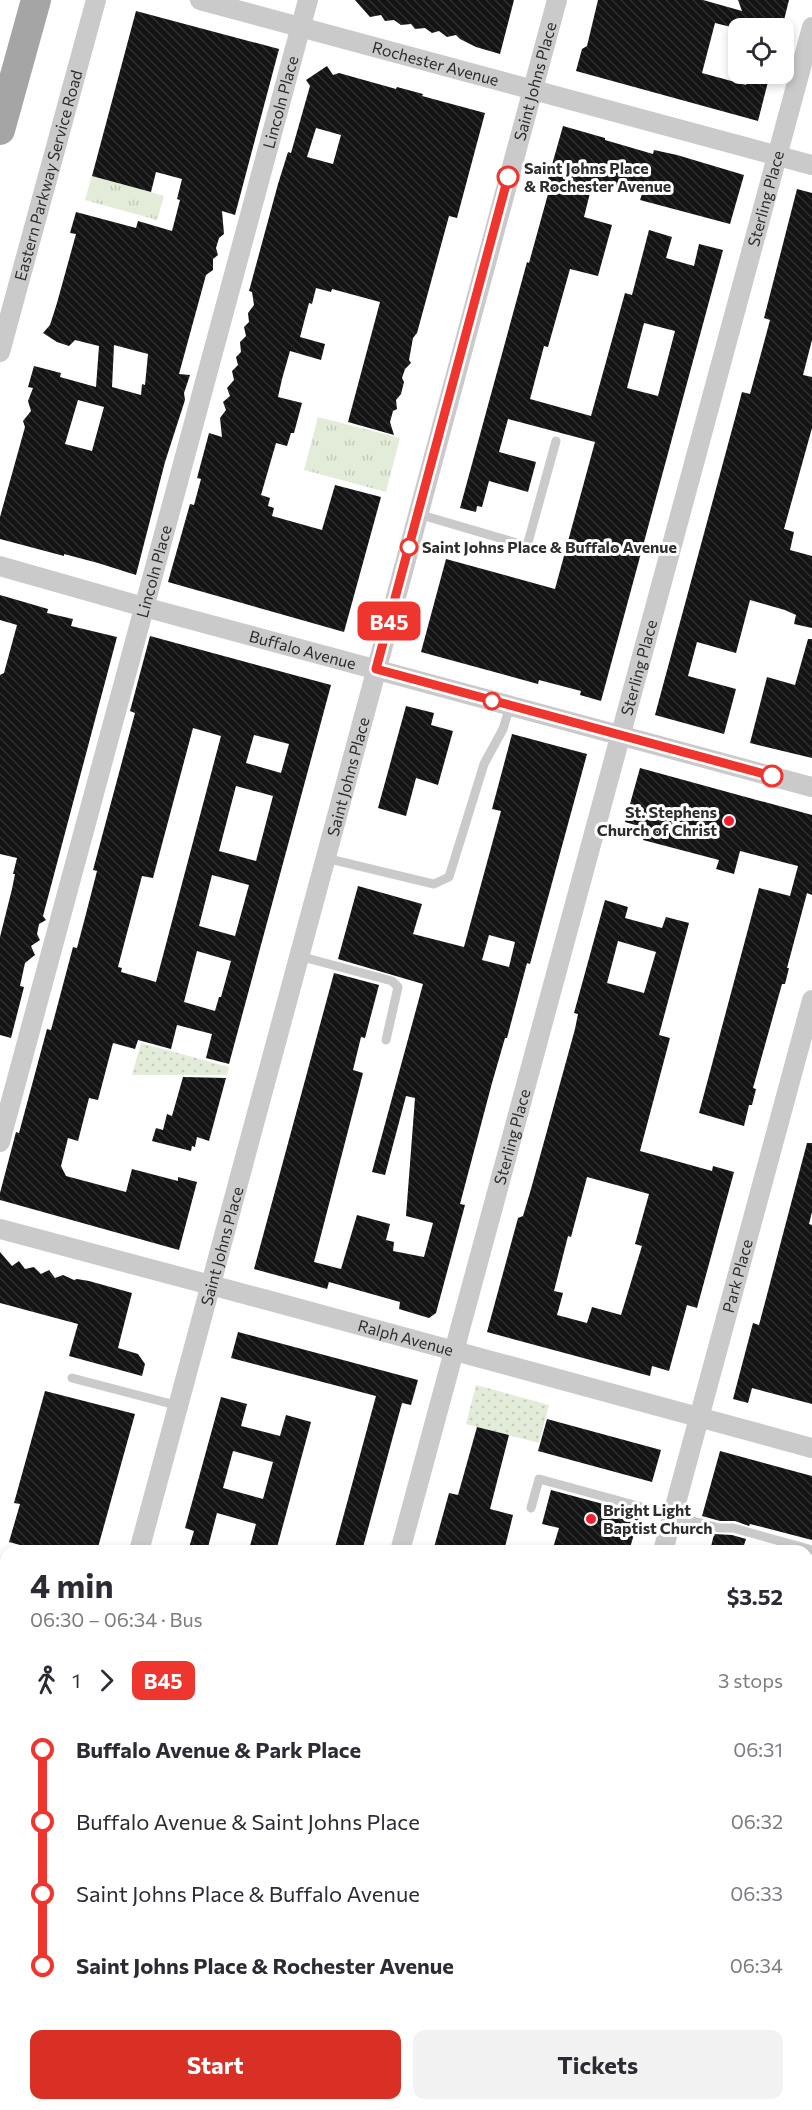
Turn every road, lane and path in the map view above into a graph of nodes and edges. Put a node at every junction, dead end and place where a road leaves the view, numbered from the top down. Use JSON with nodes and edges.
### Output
{"nodes":[{"id":1,"x":36,"y":0,"type":"edge"},
{"id":2,"x":96,"y":0,"type":"edge"},
{"id":3,"x":200,"y":0,"type":"edge"},
{"id":4,"x":308,"y":0,"type":"edge"},
{"id":5,"x":556,"y":0,"type":"edge"},
{"id":6,"x":301,"y":27,"type":"junction"},
{"id":7,"x":812,"y":27,"type":"edge"},
{"id":8,"x":532,"y":90,"type":"junction"},
{"id":9,"x":0,"y":130,"type":"edge"},
{"id":10,"x":777,"y":156,"type":"junction"},
{"id":11,"x":812,"y":165,"type":"edge"},
{"id":12,"x":0,"y":352,"type":"edge"},
{"id":13,"x":556,"y":441,"type":"dead end"},
{"id":14,"x":417,"y":514,"type":"junction"},
{"id":15,"x":0,"y":566,"type":"edge"},
{"id":16,"x":144,"y":607,"type":"junction"},
{"id":17,"x":376,"y":669,"type":"junction"},
{"id":18,"x":510,"y":706,"type":"junction"},
{"id":19,"x":620,"y":735,"type":"junction"},
{"id":20,"x":812,"y":787,"type":"edge"},
{"id":21,"x":325,"y":857,"type":"junction"},
{"id":22,"x":299,"y":956,"type":"junction"},
{"id":23,"x":812,"y":1000,"type":"edge"},
{"id":24,"x":386,"y":1040,"type":"dead end"},
{"id":25,"x":0,"y":1142,"type":"edge"},
{"id":26,"x":0,"y":1229,"type":"edge"},
{"id":27,"x":212,"y":1285,"type":"junction"},
{"id":28,"x":454,"y":1352,"type":"junction"},
{"id":29,"x":72,"y":1378,"type":"dead end"},
{"id":30,"x":178,"y":1406,"type":"junction"},
{"id":31,"x":699,"y":1418,"type":"junction"},
{"id":32,"x":812,"y":1448,"type":"edge"},
{"id":33,"x":531,"y":1508,"type":"dead end"},
{"id":34,"x":673,"y":1515,"type":"junction"},
{"id":35,"x":141,"y":1545,"type":"edge"},
{"id":36,"x":402,"y":1545,"type":"edge"},
{"id":37,"x":665,"y":1545,"type":"edge"},
{"id":38,"x":794,"y":1545,"type":"edge"}],
"edges":[{"from":1,"to":9,"type":"main road"},
{"from":2,"to":12,"type":"street","name":"Eastern Parkway Service Road"},
{"from":3,"to":6,"type":"street","name":"Rochester Avenue"},
{"from":4,"to":6,"type":"street","name":"Lincoln Place"},
{"from":5,"to":8,"type":"street","name":"Saint Johns Place"},
{"from":6,"to":8,"type":"street","name":"Rochester Avenue"},
{"from":6,"to":16,"type":"street","name":"Lincoln Place"},
{"from":7,"to":10,"type":"street","name":"Sterling Place"},
{"from":8,"to":10,"type":"street","name":"Rochester Avenue"},
{"from":8,"to":14,"type":"street","name":"Saint Johns Place"},
{"from":10,"to":11,"type":"street","name":"Rochester Avenue"},
{"from":10,"to":19,"type":"street","name":"Sterling Place"},
{"from":13,"to":14,"type":"lane"},
{"from":14,"to":17,"type":"street","name":"Saint Johns Place"},
{"from":15,"to":16,"type":"street","name":"Buffalo Avenue"},
{"from":16,"to":17,"type":"street","name":"Buffalo Avenue"},
{"from":16,"to":25,"type":"street","name":"Lincoln Place"},
{"from":17,"to":18,"type":"street","name":"Buffalo Avenue"},
{"from":17,"to":21,"type":"street","name":"Saint Johns Place"},
{"from":18,"to":19,"type":"street","name":"Buffalo Avenue"},
{"from":18,"to":21,"type":"lane"},
{"from":19,"to":20,"type":"street","name":"Buffalo Avenue"},
{"from":19,"to":28,"type":"street","name":"Sterling Place"},
{"from":21,"to":22,"type":"street","name":"Saint Johns Place"},
{"from":22,"to":24,"type":"lane"},
{"from":22,"to":27,"type":"street","name":"Saint Johns Place"},
{"from":23,"to":31,"type":"street","name":"Park Place"},
{"from":26,"to":27,"type":"street","name":"Ralph Avenue"},
{"from":27,"to":28,"type":"street","name":"Ralph Avenue"},
{"from":27,"to":30,"type":"street","name":"Saint Johns Place"},
{"from":28,"to":31,"type":"street","name":"Ralph Avenue"},
{"from":28,"to":36,"type":"street","name":"Sterling Place"},
{"from":29,"to":30,"type":"lane"},
{"from":30,"to":35,"type":"street","name":"Saint Johns Place"},
{"from":31,"to":32,"type":"street","name":"Ralph Avenue"},
{"from":31,"to":34,"type":"street","name":"Park Place"},
{"from":33,"to":34,"type":"lane"},
{"from":34,"to":37,"type":"street","name":"Park Place"},
{"from":34,"to":38,"type":"lane"}]}
